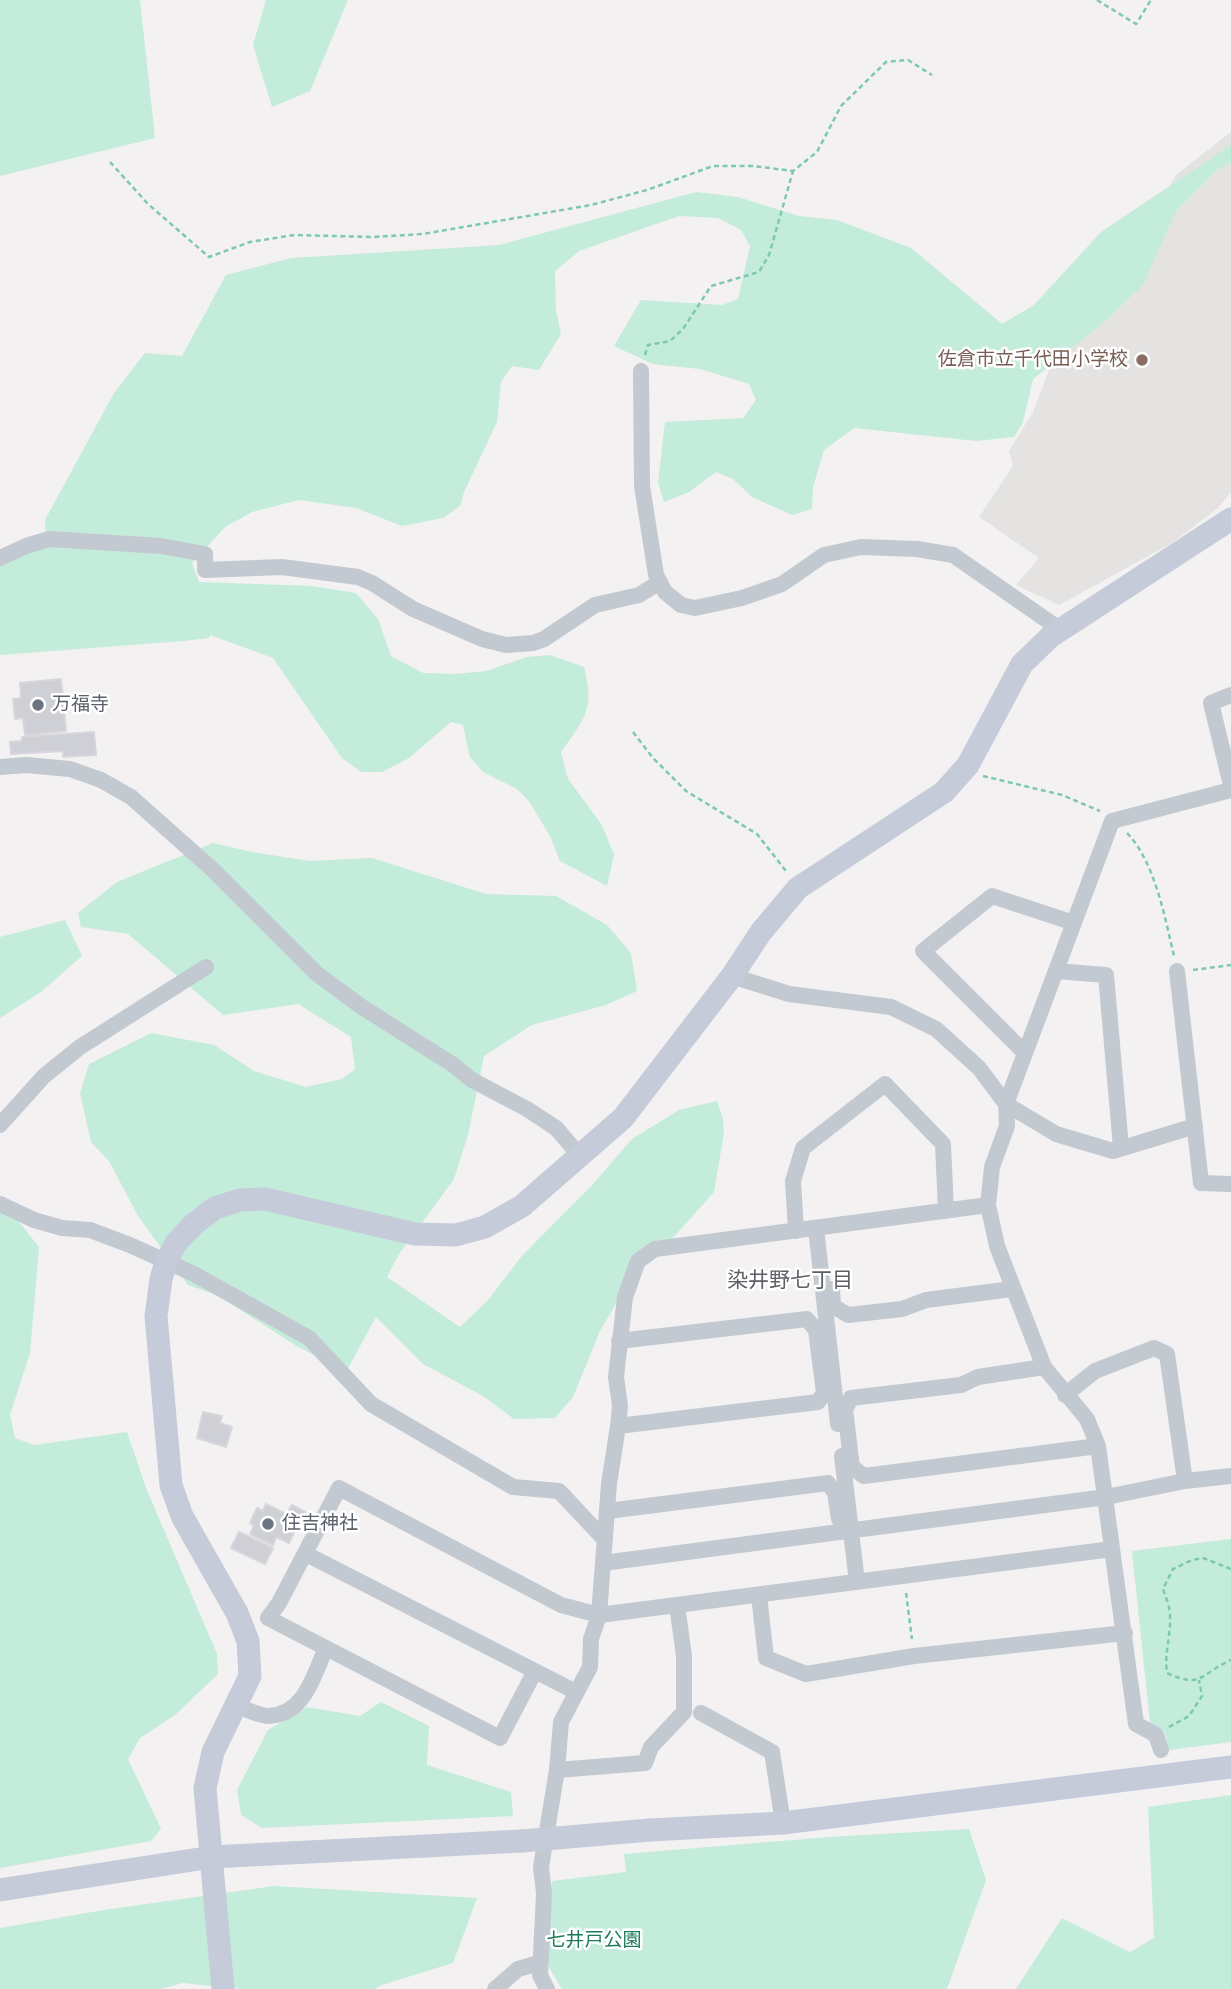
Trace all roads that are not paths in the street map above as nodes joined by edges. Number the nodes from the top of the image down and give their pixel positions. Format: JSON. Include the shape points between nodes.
{"nodes":[{"id":1,"x":640,"y":371,"type":"road end"},
{"id":2,"x":1231,"y":519,"type":"edge"},
{"id":3,"x":0,"y":558,"type":"edge"},
{"id":4,"x":660,"y":582,"type":"junction"},
{"id":5,"x":1061,"y":630,"type":"junction"},
{"id":6,"x":1231,"y":695,"type":"edge"},
{"id":7,"x":0,"y":767,"type":"edge"},
{"id":8,"x":1231,"y":788,"type":"edge"},
{"id":9,"x":1074,"y":923,"type":"junction"},
{"id":10,"x":206,"y":967,"type":"dead end"},
{"id":11,"x":1056,"y":971,"type":"junction"},
{"id":12,"x":1177,"y":971,"type":"dead end"},
{"id":13,"x":732,"y":976,"type":"junction"},
{"id":14,"x":1025,"y":1053,"type":"junction"},
{"id":15,"x":1006,"y":1104,"type":"junction"},
{"id":16,"x":0,"y":1125,"type":"edge"},
{"id":17,"x":1195,"y":1126,"type":"junction"},
{"id":18,"x":1121,"y":1149,"type":"junction"},
{"id":19,"x":580,"y":1156,"type":"junction"},
{"id":20,"x":1231,"y":1184,"type":"edge"},
{"id":21,"x":0,"y":1204,"type":"edge"},
{"id":22,"x":988,"y":1205,"type":"junction"},
{"id":23,"x":946,"y":1211,"type":"junction"},
{"id":24,"x":820,"y":1227,"type":"junction"},
{"id":25,"x":796,"y":1231,"type":"junction"},
{"id":26,"x":166,"y":1262,"type":"junction"},
{"id":27,"x":1012,"y":1289,"type":"junction"},
{"id":28,"x":619,"y":1341,"type":"junction"},
{"id":29,"x":1044,"y":1367,"type":"junction"},
{"id":30,"x":1065,"y":1395,"type":"junction"},
{"id":31,"x":618,"y":1426,"type":"junction"},
{"id":32,"x":1098,"y":1446,"type":"junction"},
{"id":33,"x":1231,"y":1476,"type":"edge"},
{"id":34,"x":1185,"y":1481,"type":"junction"},
{"id":35,"x":1106,"y":1497,"type":"junction"},
{"id":36,"x":607,"y":1511,"type":"junction"},
{"id":37,"x":845,"y":1530,"type":"junction"},
{"id":38,"x":605,"y":1540,"type":"junction"},
{"id":39,"x":1112,"y":1549,"type":"junction"},
{"id":40,"x":306,"y":1554,"type":"junction"},
{"id":41,"x":603,"y":1563,"type":"junction"},
{"id":42,"x":852,"y":1583,"type":"junction"},
{"id":43,"x":759,"y":1595,"type":"junction"},
{"id":44,"x":677,"y":1605,"type":"junction"},
{"id":45,"x":599,"y":1615,"type":"junction"},
{"id":46,"x":1125,"y":1633,"type":"junction"},
{"id":47,"x":326,"y":1648,"type":"junction"},
{"id":48,"x":535,"y":1671,"type":"junction"},
{"id":49,"x":576,"y":1692,"type":"junction"},
{"id":50,"x":237,"y":1706,"type":"junction"},
{"id":51,"x":701,"y":1713,"type":"dead end"},
{"id":52,"x":1159,"y":1743,"type":"road end"},
{"id":53,"x":1231,"y":1767,"type":"edge"},
{"id":54,"x":558,"y":1770,"type":"junction"},
{"id":55,"x":783,"y":1823,"type":"junction"},
{"id":56,"x":212,"y":1857,"type":"junction"},
{"id":57,"x":0,"y":1890,"type":"edge"},
{"id":58,"x":539,"y":1963,"type":"junction"},
{"id":59,"x":223,"y":1989,"type":"edge"},
{"id":60,"x":495,"y":1989,"type":"edge"},
{"id":61,"x":547,"y":1989,"type":"edge"}],
"edges":[{"from":1,"to":4,"type":"street","via":[[642,486]]},
{"from":2,"to":5,"type":"street"},
{"from":3,"to":4,"type":"street","via":[[49,539],[205,554],[205,570],[282,567],[338,573],[372,583],[413,609],[506,645],[544,639],[595,605],[639,595]]},
{"from":4,"to":5,"type":"street","via":[[681,605],[695,608],[782,583],[824,555],[861,547],[917,549],[953,555]]},
{"from":5,"to":13,"type":"street","via":[[1022,664],[968,765],[944,792],[799,888],[761,932]]},
{"from":6,"to":8,"type":"street","via":[[1211,703]]},
{"from":7,"to":19,"type":"street","via":[[70,769],[101,779],[131,797],[194,852],[317,974],[472,1080],[556,1128]]},
{"from":8,"to":9,"type":"street","via":[[1112,821]]},
{"from":9,"to":11,"type":"street"},
{"from":9,"to":14,"type":"street","via":[[992,896],[923,951]]},
{"from":10,"to":16,"type":"street","via":[[80,1047],[44,1076]]},
{"from":11,"to":14,"type":"street"},
{"from":11,"to":18,"type":"street","via":[[1106,975]]},
{"from":12,"to":17,"type":"street"},
{"from":13,"to":15,"type":"street","via":[[789,994],[891,1007],[936,1029],[979,1068]]},
{"from":13,"to":19,"type":"street","via":[[623,1118]]},
{"from":14,"to":15,"type":"street"},
{"from":15,"to":18,"type":"street","via":[[1056,1134],[1113,1151]]},
{"from":15,"to":22,"type":"street","via":[[1007,1126],[992,1167]]},
{"from":17,"to":18,"type":"street"},
{"from":17,"to":20,"type":"street","via":[[1201,1183]]},
{"from":19,"to":26,"type":"street","via":[[522,1206],[485,1227],[456,1235],[415,1234],[265,1199],[240,1200],[215,1208],[194,1224]]},
{"from":21,"to":26,"type":"street","via":[[34,1220],[90,1230]]},
{"from":22,"to":23,"type":"street"},
{"from":22,"to":27,"type":"street","via":[[996,1246]]},
{"from":23,"to":24,"type":"street"},
{"from":23,"to":25,"type":"street","via":[[943,1144],[885,1084],[803,1148],[793,1181]]},
{"from":24,"to":25,"type":"street"},
{"from":24,"to":27,"type":"street","via":[[833,1306],[848,1315]]},
{"from":24,"to":37,"type":"street"},
{"from":25,"to":28,"type":"street","via":[[655,1250],[638,1261],[625,1297]]},
{"from":26,"to":38,"type":"street","via":[[309,1338],[371,1404],[513,1487],[559,1491]]},
{"from":26,"to":50,"type":"street","via":[[156,1316],[171,1485],[182,1516],[248,1641],[250,1676]]},
{"from":27,"to":29,"type":"street"},
{"from":28,"to":31,"type":"street"},
{"from":28,"to":31,"type":"street","via":[[807,1320],[816,1330],[824,1392],[818,1402]]},
{"from":29,"to":30,"type":"street"},
{"from":29,"to":32,"type":"street","via":[[978,1377],[961,1385],[851,1398],[845,1410],[852,1467],[864,1476]]},
{"from":30,"to":32,"type":"street","via":[[1087,1419]]},
{"from":30,"to":34,"type":"street","via":[[1096,1371],[1154,1348],[1167,1354]]},
{"from":31,"to":36,"type":"street"},
{"from":32,"to":35,"type":"street"},
{"from":33,"to":34,"type":"street"},
{"from":34,"to":35,"type":"street"},
{"from":35,"to":37,"type":"street"},
{"from":35,"to":39,"type":"street"},
{"from":36,"to":37,"type":"street","via":[[828,1483]]},
{"from":36,"to":38,"type":"street"},
{"from":37,"to":41,"type":"street"},
{"from":37,"to":42,"type":"street"},
{"from":38,"to":41,"type":"street"},
{"from":39,"to":42,"type":"street"},
{"from":39,"to":46,"type":"street"},
{"from":40,"to":45,"type":"street","via":[[339,1488],[561,1605]]},
{"from":40,"to":47,"type":"street","via":[[268,1618]]},
{"from":40,"to":48,"type":"street"},
{"from":41,"to":45,"type":"street"},
{"from":42,"to":43,"type":"street"},
{"from":43,"to":44,"type":"street"},
{"from":43,"to":46,"type":"street","via":[[766,1658],[806,1674],[914,1656]]},
{"from":44,"to":45,"type":"street"},
{"from":44,"to":54,"type":"street","via":[[684,1656],[684,1712],[651,1747],[645,1763]]},
{"from":45,"to":49,"type":"street","via":[[591,1639],[590,1667]]},
{"from":46,"to":52,"type":"street","via":[[1136,1724]]},
{"from":47,"to":48,"type":"street","via":[[500,1738]]},
{"from":47,"to":50,"type":"street","via":[[301,1702],[287,1712],[267,1716]]},
{"from":48,"to":49,"type":"street"},
{"from":49,"to":54,"type":"street","via":[[561,1722]]},
{"from":50,"to":56,"type":"street","via":[[213,1752],[205,1788]]},
{"from":51,"to":55,"type":"street","via":[[772,1752]]},
{"from":53,"to":55,"type":"street"},
{"from":54,"to":58,"type":"street","via":[[541,1867],[544,1893]]},
{"from":55,"to":56,"type":"street","bridge":true},
{"from":56,"to":57,"type":"street"},
{"from":56,"to":59,"type":"street"},
{"from":58,"to":60,"type":"street","via":[[518,1969]]},
{"from":58,"to":61,"type":"street"}]}
